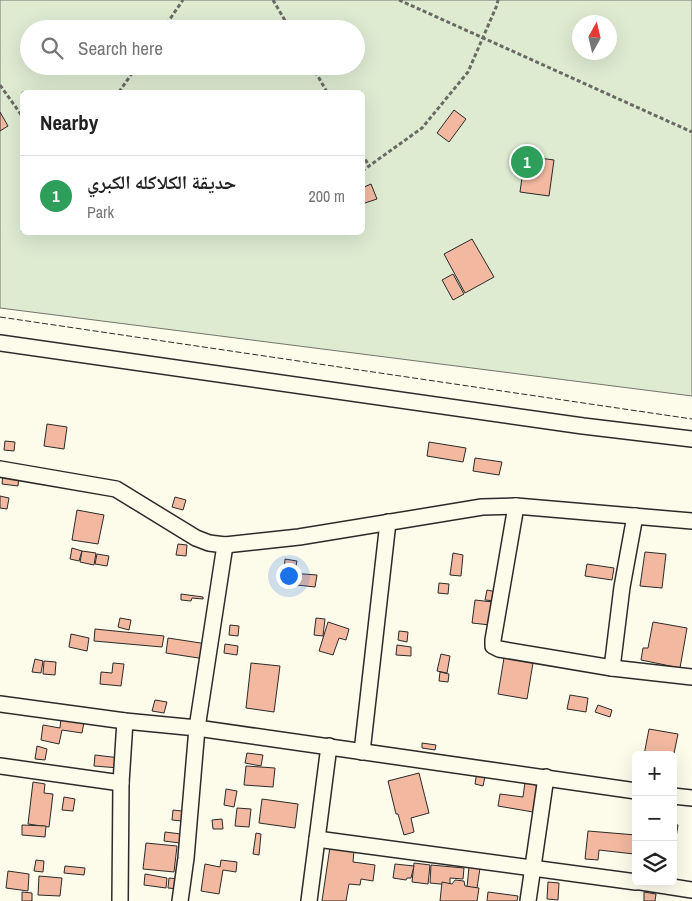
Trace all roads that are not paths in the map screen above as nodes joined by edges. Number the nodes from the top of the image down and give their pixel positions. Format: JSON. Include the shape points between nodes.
{"nodes":[{"id":1,"x":0,"y":344,"type":"edge"},
{"id":2,"x":692,"y":439,"type":"edge"},
{"id":3,"x":0,"y":469,"type":"edge"},
{"id":4,"x":516,"y":506,"type":"junction"},
{"id":5,"x":635,"y":516,"type":"junction"},
{"id":6,"x":692,"y":521,"type":"edge"},
{"id":7,"x":388,"y":522,"type":"junction"},
{"id":8,"x":224,"y":545,"type":"junction"},
{"id":9,"x":612,"y":668,"type":"junction"},
{"id":10,"x":692,"y":677,"type":"edge"},
{"id":11,"x":0,"y":704,"type":"edge"},
{"id":12,"x":125,"y":721,"type":"junction"},
{"id":13,"x":197,"y":728,"type":"junction"},
{"id":14,"x":329,"y":746,"type":"junction"},
{"id":15,"x":362,"y":752,"type":"junction"},
{"id":16,"x":0,"y":766,"type":"edge"},
{"id":17,"x":546,"y":777,"type":"junction"},
{"id":18,"x":121,"y":783,"type":"junction"},
{"id":19,"x":632,"y":790,"type":"edge"},
{"id":20,"x":677,"y":796,"type":"edge"},
{"id":21,"x":692,"y":798,"type":"edge"},
{"id":22,"x":317,"y":839,"type":"junction"},
{"id":23,"x":532,"y":868,"type":"junction"},
{"id":24,"x":632,"y":881,"type":"edge"},
{"id":25,"x":666,"y":886,"type":"edge"},
{"id":26,"x":692,"y":890,"type":"edge"},
{"id":27,"x":120,"y":901,"type":"edge"},
{"id":28,"x":180,"y":901,"type":"edge"},
{"id":29,"x":309,"y":901,"type":"edge"},
{"id":30,"x":528,"y":901,"type":"edge"}],
"edges":[{"from":1,"to":2,"type":"street"},
{"from":3,"to":8,"type":"street","via":[[116,489],[196,538]]},
{"from":4,"to":5,"type":"street"},
{"from":4,"to":7,"type":"street","via":[[482,507]]},
{"from":4,"to":9,"type":"street","via":[[493,646]]},
{"from":5,"to":6,"type":"street"},
{"from":5,"to":9,"type":"street"},
{"from":7,"to":8,"type":"street"},
{"from":7,"to":15,"type":"street"},
{"from":8,"to":13,"type":"street"},
{"from":9,"to":10,"type":"street"},
{"from":11,"to":12,"type":"street"},
{"from":12,"to":13,"type":"street"},
{"from":12,"to":18,"type":"street"},
{"from":13,"to":14,"type":"street"},
{"from":13,"to":28,"type":"street"},
{"from":14,"to":15,"type":"street"},
{"from":14,"to":22,"type":"street"},
{"from":15,"to":17,"type":"street"},
{"from":16,"to":18,"type":"street"},
{"from":17,"to":19,"type":"street"},
{"from":17,"to":23,"type":"street"},
{"from":18,"to":27,"type":"street"},
{"from":20,"to":21,"type":"street"},
{"from":22,"to":23,"type":"street"},
{"from":22,"to":29,"type":"street"},
{"from":23,"to":24,"type":"street"},
{"from":23,"to":30,"type":"street"},
{"from":25,"to":26,"type":"street"}]}
